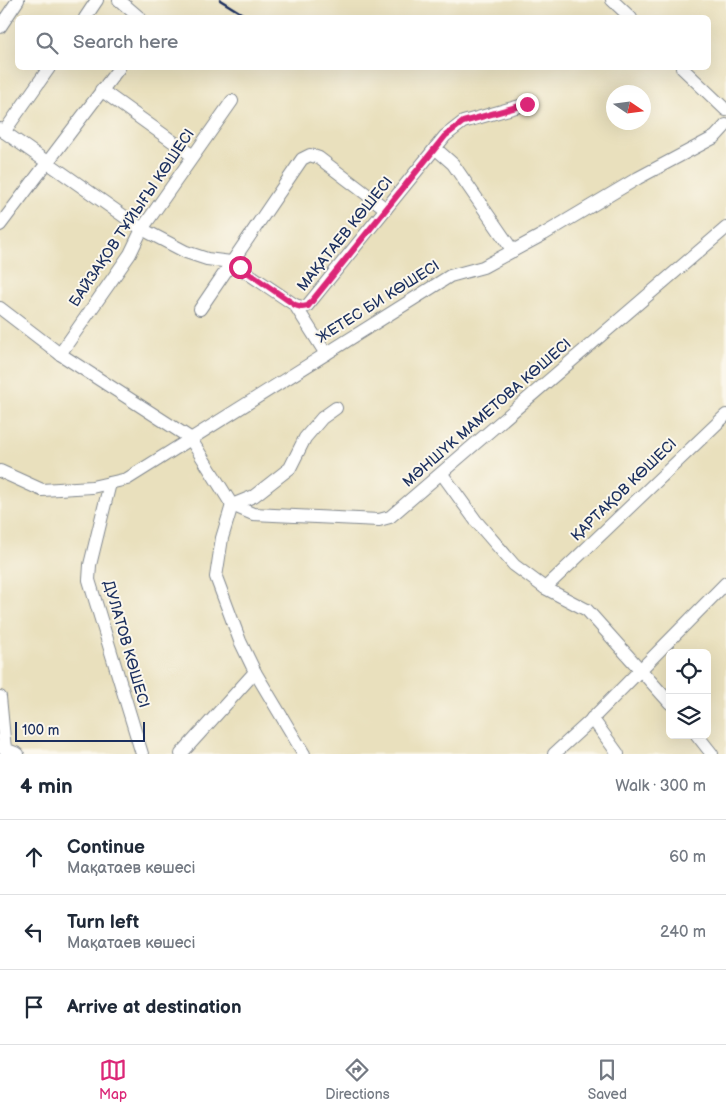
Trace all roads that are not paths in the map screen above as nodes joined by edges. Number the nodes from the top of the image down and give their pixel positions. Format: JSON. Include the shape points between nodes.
{"nodes":[{"id":1,"x":18,"y":0,"type":"edge"},
{"id":2,"x":97,"y":0,"type":"edge"},
{"id":3,"x":119,"y":0,"type":"edge"},
{"id":4,"x":612,"y":0,"type":"edge"},
{"id":5,"x":87,"y":15,"type":"edge"},
{"id":6,"x":136,"y":15,"type":"edge"},
{"id":7,"x":627,"y":15,"type":"edge"},
{"id":8,"x":0,"y":27,"type":"edge"},
{"id":9,"x":48,"y":70,"type":"edge"},
{"id":10,"x":117,"y":70,"type":"edge"},
{"id":11,"x":684,"y":70,"type":"edge"},
{"id":12,"x":101,"y":90,"type":"junction"},
{"id":13,"x":232,"y":101,"type":"dead end"},
{"id":14,"x":527,"y":104,"type":"dead end"},
{"id":15,"x":726,"y":110,"type":"edge"},
{"id":16,"x":726,"y":125,"type":"edge"},
{"id":17,"x":2,"y":131,"type":"edge"},
{"id":18,"x":435,"y":148,"type":"junction"},
{"id":19,"x":193,"y":156,"type":"junction"},
{"id":20,"x":48,"y":161,"type":"junction"},
{"id":21,"x":386,"y":209,"type":"junction"},
{"id":22,"x":0,"y":224,"type":"edge"},
{"id":23,"x":726,"y":228,"type":"edge"},
{"id":24,"x":142,"y":229,"type":"junction"},
{"id":25,"x":513,"y":251,"type":"junction"},
{"id":26,"x":231,"y":262,"type":"junction"},
{"id":27,"x":295,"y":305,"type":"junction"},
{"id":28,"x":0,"y":308,"type":"edge"},
{"id":29,"x":200,"y":309,"type":"dead end"},
{"id":30,"x":60,"y":354,"type":"junction"},
{"id":31,"x":326,"y":354,"type":"junction"},
{"id":32,"x":336,"y":408,"type":"dead end"},
{"id":33,"x":726,"y":415,"type":"edge"},
{"id":34,"x":190,"y":438,"type":"junction"},
{"id":35,"x":1,"y":473,"type":"edge"},
{"id":36,"x":442,"y":474,"type":"junction"},
{"id":37,"x":110,"y":483,"type":"junction"},
{"id":38,"x":232,"y":506,"type":"junction"},
{"id":39,"x":726,"y":583,"type":"edge"},
{"id":40,"x":545,"y":588,"type":"junction"},
{"id":41,"x":640,"y":668,"type":"junction"},
{"id":42,"x":255,"y":672,"type":"junction"},
{"id":43,"x":0,"y":697,"type":"edge"},
{"id":44,"x":666,"y":698,"type":"edge"},
{"id":45,"x":592,"y":718,"type":"junction"},
{"id":46,"x":700,"y":739,"type":"edge"},
{"id":47,"x":2,"y":748,"type":"edge"},
{"id":48,"x":18,"y":754,"type":"edge"},
{"id":49,"x":142,"y":754,"type":"edge"},
{"id":50,"x":181,"y":754,"type":"edge"},
{"id":51,"x":304,"y":754,"type":"edge"},
{"id":52,"x":554,"y":754,"type":"edge"},
{"id":53,"x":618,"y":754,"type":"edge"},
{"id":54,"x":712,"y":754,"type":"edge"}],
"edges":[{"from":1,"to":8,"type":"street"},
{"from":2,"to":5,"type":"street"},
{"from":3,"to":6,"type":"street"},
{"from":4,"to":7,"type":"street"},
{"from":9,"to":17,"type":"street"},
{"from":10,"to":12,"type":"street"},
{"from":11,"to":15,"type":"street"},
{"from":12,"to":19,"type":"street"},
{"from":12,"to":20,"type":"street"},
{"from":13,"to":19,"type":"street","name":"БАЙЗАҚОВ ТҰЙЫҒЫ КӨШЕСІ"},
{"from":14,"to":18,"type":"street","name":"МАҚАТАЕВ КӨШЕСІ","via":[[463,122]]},
{"from":16,"to":25,"type":"street","name":"ЖЕТЕС БИ КӨШЕСІ","via":[[715,137]]},
{"from":17,"to":20,"type":"street","name":"МАҚАТАЕВ КӨШЕСІ"},
{"from":18,"to":21,"type":"street","name":"МАҚАТАЕВ КӨШЕСІ"},
{"from":18,"to":25,"type":"street","via":[[453,164]]},
{"from":19,"to":24,"type":"street","name":"БАЙЗАҚОВ ТҰЙЫҒЫ КӨШЕСІ"},
{"from":20,"to":22,"type":"street"},
{"from":20,"to":24,"type":"street","name":"МАҚАТАЕВ КӨШЕСІ"},
{"from":21,"to":26,"type":"street","via":[[319,158],[310,156],[302,159]]},
{"from":21,"to":27,"type":"street","name":"МАҚАТАЕВ КӨШЕСІ","via":[[308,306]]},
{"from":23,"to":36,"type":"street","name":"МӘНШҮК МАМЕТОВА КӨШЕСІ"},
{"from":24,"to":26,"type":"street","name":"МАҚАТАЕВ КӨШЕСІ","via":[[186,252]]},
{"from":24,"to":30,"type":"street","name":"БАЙЗАҚОВ ТҰЙЫҒЫ КӨШЕСІ","via":[[130,254]]},
{"from":25,"to":31,"type":"street","name":"ЖЕТЕС БИ КӨШЕСІ","via":[[483,267],[450,276]]},
{"from":26,"to":27,"type":"street","name":"МАҚАТАЕВ КӨШЕСІ"},
{"from":26,"to":29,"type":"street"},
{"from":27,"to":31,"type":"street"},
{"from":28,"to":30,"type":"street"},
{"from":30,"to":34,"type":"street"},
{"from":31,"to":34,"type":"street","name":"ЖЕТЕС БИ КӨШЕСІ"},
{"from":32,"to":38,"type":"street","via":[[322,418],[305,438],[290,468],[254,496]]},
{"from":33,"to":40,"type":"street","name":"ҚАРТАҚОВ КӨШЕСІ"},
{"from":34,"to":37,"type":"street","name":"ЖЕТЕС БИ КӨШЕСІ","via":[[127,479]]},
{"from":34,"to":38,"type":"street"},
{"from":35,"to":37,"type":"street","name":"ЖЕТЕС БИ КӨШЕСІ","via":[[42,490]]},
{"from":36,"to":38,"type":"street","name":"МӘНШҮК МАМЕТОВА КӨШЕСІ","via":[[390,517],[379,520],[253,514]]},
{"from":36,"to":40,"type":"street","via":[[514,565]]},
{"from":37,"to":49,"type":"street","name":"ДУЛАТОВ КӨШЕСІ","via":[[89,580]]},
{"from":38,"to":42,"type":"street","via":[[222,538],[216,577]]},
{"from":39,"to":41,"type":"street"},
{"from":40,"to":41,"type":"street","via":[[586,610]]},
{"from":41,"to":44,"type":"street"},
{"from":41,"to":45,"type":"street"},
{"from":42,"to":50,"type":"street"},
{"from":42,"to":51,"type":"street"},
{"from":43,"to":47,"type":"street"},
{"from":45,"to":52,"type":"street"},
{"from":45,"to":53,"type":"street"},
{"from":46,"to":54,"type":"street"},
{"from":47,"to":48,"type":"street"}]}
